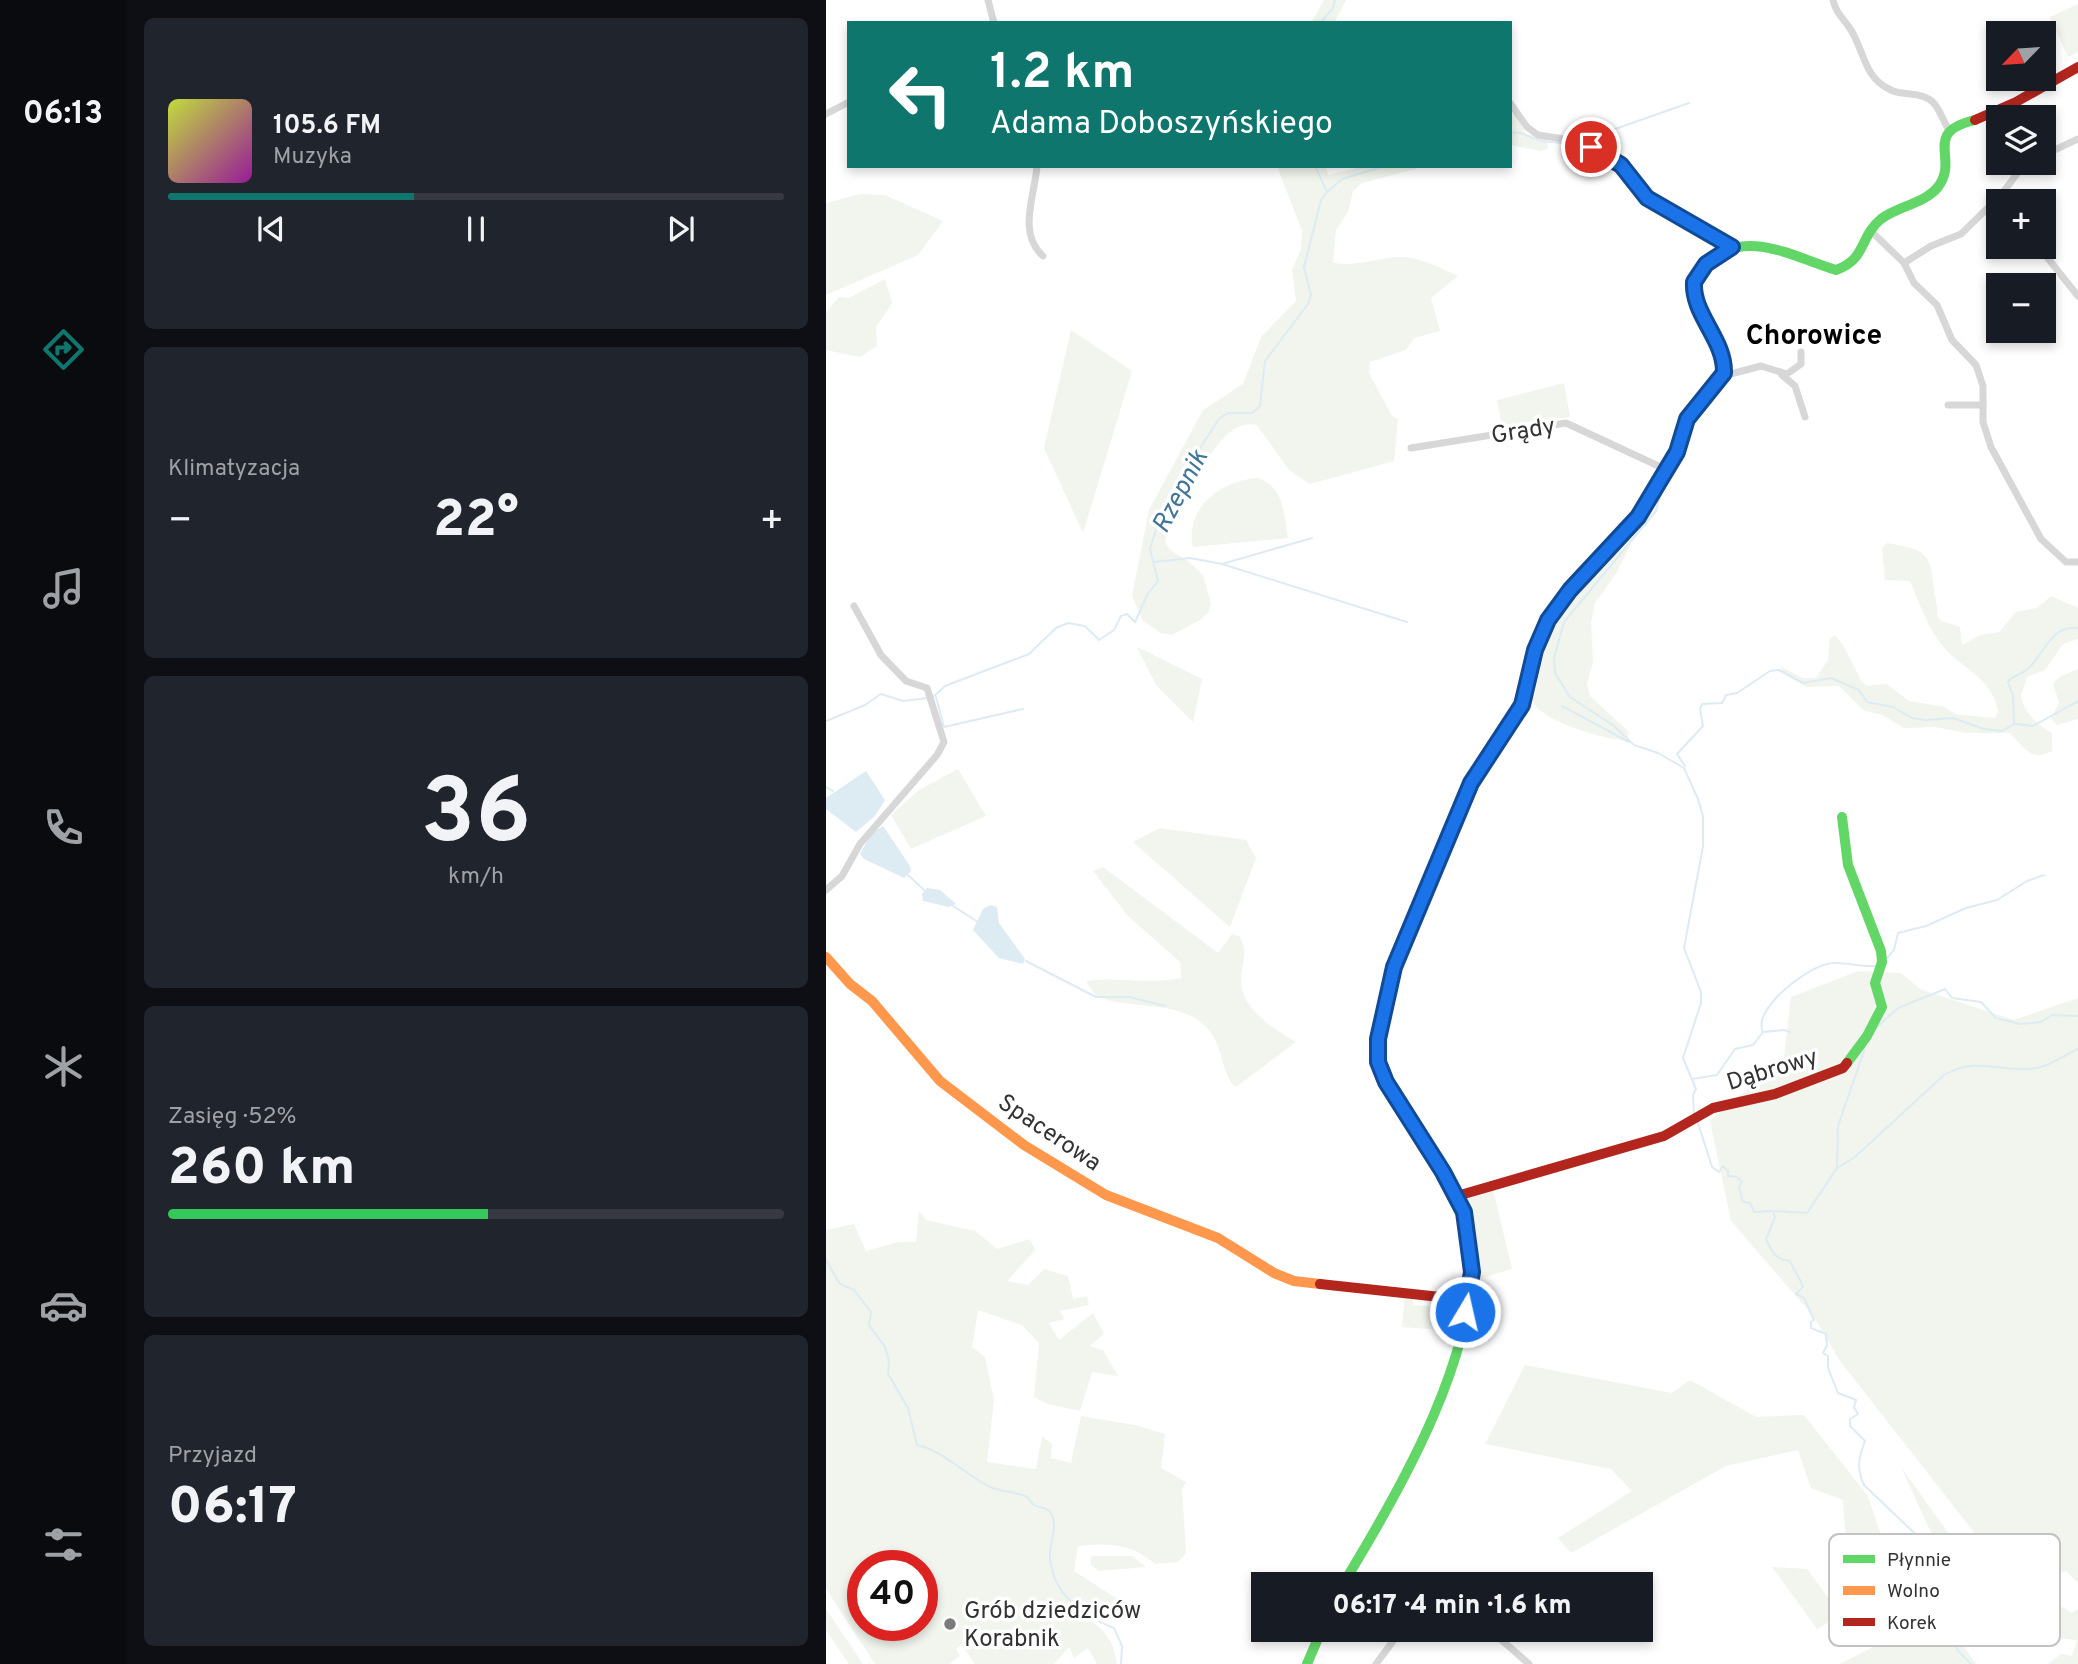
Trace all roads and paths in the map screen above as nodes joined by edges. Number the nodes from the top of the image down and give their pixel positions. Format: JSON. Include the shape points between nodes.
{"nodes":[{"id":1,"x":988,"y":0,"type":"edge"},
{"id":2,"x":1833,"y":0,"type":"edge"},
{"id":3,"x":993,"y":21,"type":"edge"},
{"id":4,"x":2078,"y":67,"type":"edge"},
{"id":5,"x":847,"y":103,"type":"edge"},
{"id":6,"x":1512,"y":106,"type":"edge"},
{"id":7,"x":826,"y":114,"type":"edge"},
{"id":8,"x":1948,"y":131,"type":"junction"},
{"id":9,"x":2078,"y":139,"type":"edge"},
{"id":10,"x":2056,"y":149,"type":"edge"},
{"id":11,"x":1037,"y":168,"type":"edge"},
{"id":12,"x":1986,"y":213,"type":"edge"},
{"id":13,"x":1871,"y":231,"type":"junction"},
{"id":14,"x":1732,"y":247,"type":"junction"},
{"id":15,"x":1043,"y":256,"type":"dead end"},
{"id":16,"x":2049,"y":259,"type":"edge"},
{"id":17,"x":1904,"y":263,"type":"junction"},
{"id":18,"x":2078,"y":296,"type":"edge"},
{"id":19,"x":1801,"y":352,"type":"dead end"},
{"id":20,"x":1781,"y":375,"type":"junction"},
{"id":21,"x":1723,"y":377,"type":"junction"},
{"id":22,"x":1948,"y":405,"type":"dead end"},
{"id":23,"x":1983,"y":405,"type":"junction"},
{"id":24,"x":1805,"y":417,"type":"dead end"},
{"id":25,"x":1411,"y":447,"type":"dead end"},
{"id":26,"x":1667,"y":470,"type":"junction"},
{"id":27,"x":2078,"y":562,"type":"edge"},
{"id":28,"x":854,"y":606,"type":"dead end"},
{"id":29,"x":1842,"y":817,"type":"dead end"},
{"id":30,"x":826,"y":890,"type":"edge"},
{"id":31,"x":826,"y":957,"type":"edge"},
{"id":32,"x":1457,"y":1196,"type":"junction"},
{"id":33,"x":1468,"y":1298,"type":"junction"},
{"id":34,"x":1350,"y":1572,"type":"edge"},
{"id":35,"x":1316,"y":1642,"type":"edge"},
{"id":36,"x":1392,"y":1642,"type":"edge"},
{"id":37,"x":1504,"y":1642,"type":"edge"},
{"id":38,"x":1307,"y":1664,"type":"edge"},
{"id":39,"x":1376,"y":1664,"type":"edge"},
{"id":40,"x":1529,"y":1664,"type":"edge"}],
"edges":[{"from":1,"to":3,"type":"street"},
{"from":2,"to":8,"type":"street","via":[[1869,72],[1897,92],[1932,99]]},
{"from":4,"to":8,"type":"street"},
{"from":5,"to":7,"type":"street"},
{"from":6,"to":14,"type":"street","via":[[1538,135],[1570,140],[1608,155],[1647,198]]},
{"from":8,"to":13,"type":"street","via":[[1945,171],[1938,187],[1885,217]]},
{"from":9,"to":10,"type":"street"},
{"from":11,"to":15,"type":"street","via":[[1028,227]]},
{"from":12,"to":17,"type":"street","via":[[1961,234]]},
{"from":13,"to":14,"type":"street","via":[[1857,260],[1836,270],[1765,244]]},
{"from":13,"to":17,"type":"street"},
{"from":14,"to":21,"type":"street","via":[[1706,264],[1694,282],[1696,301],[1723,356]]},
{"from":16,"to":18,"type":"street"},
{"from":17,"to":23,"type":"street","via":[[1914,283],[1937,305],[1952,340],[1976,365]]},
{"from":19,"to":20,"type":"street","via":[[1799,367]]},
{"from":20,"to":21,"type":"street","via":[[1761,366]]},
{"from":20,"to":24,"type":"street","via":[[1795,386]]},
{"from":21,"to":26,"type":"street","via":[[1687,419]]},
{"from":22,"to":23,"type":"street"},
{"from":23,"to":27,"type":"street","via":[[1990,447],[2041,539],[2056,556]]},
{"from":25,"to":26,"type":"street","name":"Grądy","via":[[1566,423]]},
{"from":26,"to":32,"type":"street","via":[[1627,532],[1578,581],[1548,620],[1535,650],[1522,705],[1471,783],[1394,967],[1378,1039],[1378,1062]]},
{"from":28,"to":30,"type":"street","via":[[881,654],[906,681],[927,688],[944,742],[860,844],[842,876]]},
{"from":29,"to":32,"type":"street","name":"Dąbrowy","via":[[1848,865],[1882,962],[1875,983],[1882,1007],[1843,1068],[1775,1094],[1727,1104],[1664,1136]]},
{"from":31,"to":33,"type":"street","name":"Spacerowa","via":[[872,1001],[940,1081],[1024,1145],[1106,1195],[1219,1238],[1273,1273],[1294,1281]]},
{"from":32,"to":33,"type":"street","via":[[1470,1251]]},
{"from":33,"to":34,"type":"street","via":[[1448,1373],[1413,1455]]},
{"from":35,"to":38,"type":"street"},
{"from":36,"to":39,"type":"street"},
{"from":37,"to":40,"type":"street"}]}
